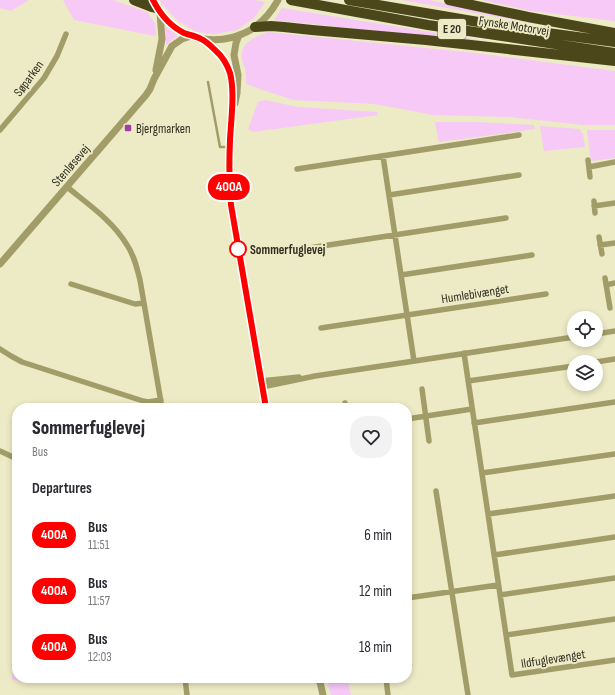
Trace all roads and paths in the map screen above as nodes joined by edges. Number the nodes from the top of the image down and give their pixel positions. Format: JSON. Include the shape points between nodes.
{"nodes":[{"id":1,"x":134,"y":0,"type":"edge"},
{"id":2,"x":278,"y":0,"type":"edge"},
{"id":3,"x":291,"y":0,"type":"edge"},
{"id":4,"x":349,"y":0,"type":"edge"},
{"id":5,"x":449,"y":0,"type":"edge"},
{"id":6,"x":157,"y":7,"type":"edge"},
{"id":7,"x":255,"y":27,"type":"junction"},
{"id":8,"x":615,"y":33,"type":"edge"},
{"id":9,"x":66,"y":34,"type":"dead end"},
{"id":10,"x":191,"y":36,"type":"junction"},
{"id":11,"x":239,"y":36,"type":"junction"},
{"id":12,"x":202,"y":39,"type":"junction"},
{"id":13,"x":615,"y":42,"type":"edge"},
{"id":14,"x":615,"y":53,"type":"edge"},
{"id":15,"x":615,"y":61,"type":"edge"},
{"id":16,"x":154,"y":79,"type":"junction"},
{"id":17,"x":208,"y":82,"type":"dead end"},
{"id":18,"x":231,"y":120,"type":"junction"},
{"id":19,"x":0,"y":130,"type":"edge"},
{"id":20,"x":519,"y":135,"type":"dead end"},
{"id":21,"x":229,"y":147,"type":"junction"},
{"id":22,"x":383,"y":156,"type":"junction"},
{"id":23,"x":588,"y":160,"type":"dead end"},
{"id":24,"x":615,"y":162,"type":"edge"},
{"id":25,"x":588,"y":166,"type":"junction"},
{"id":26,"x":297,"y":169,"type":"dead end"},
{"id":27,"x":519,"y":175,"type":"dead end"},
{"id":28,"x":590,"y":177,"type":"dead end"},
{"id":29,"x":67,"y":187,"type":"junction"},
{"id":30,"x":389,"y":195,"type":"junction"},
{"id":31,"x":615,"y":203,"type":"edge"},
{"id":32,"x":596,"y":213,"type":"dead end"},
{"id":33,"x":506,"y":218,"type":"dead end"},
{"id":34,"x":395,"y":235,"type":"junction"},
{"id":35,"x":599,"y":237,"type":"dead end"},
{"id":36,"x":615,"y":243,"type":"edge"},
{"id":37,"x":600,"y":245,"type":"junction"},
{"id":38,"x":309,"y":248,"type":"dead end"},
{"id":39,"x":602,"y":254,"type":"dead end"},
{"id":40,"x":532,"y":255,"type":"dead end"},
{"id":41,"x":0,"y":264,"type":"edge"},
{"id":42,"x":401,"y":276,"type":"junction"},
{"id":43,"x":605,"y":278,"type":"dead end"},
{"id":44,"x":615,"y":283,"type":"edge"},
{"id":45,"x":71,"y":284,"type":"dead end"},
{"id":46,"x":606,"y":285,"type":"junction"},
{"id":47,"x":546,"y":294,"type":"dead end"},
{"id":48,"x":144,"y":303,"type":"junction"},
{"id":49,"x":610,"y":308,"type":"dead end"},
{"id":50,"x":407,"y":315,"type":"junction"},
{"id":51,"x":321,"y":328,"type":"dead end"},
{"id":52,"x":615,"y":331,"type":"edge"},
{"id":53,"x":603,"y":333,"type":"edge"},
{"id":54,"x":567,"y":338,"type":"edge"},
{"id":55,"x":0,"y":349,"type":"edge"},
{"id":56,"x":464,"y":353,"type":"junction"},
{"id":57,"x":615,"y":359,"type":"edge"},
{"id":58,"x":414,"y":361,"type":"junction"},
{"id":59,"x":603,"y":361,"type":"edge"},
{"id":60,"x":567,"y":367,"type":"edge"},
{"id":61,"x":468,"y":381,"type":"junction"},
{"id":62,"x":262,"y":384,"type":"junction"},
{"id":63,"x":422,"y":388,"type":"dead end"},
{"id":64,"x":160,"y":400,"type":"junction"},
{"id":65,"x":615,"y":402,"type":"edge"},
{"id":66,"x":161,"y":403,"type":"edge"},
{"id":67,"x":265,"y":403,"type":"edge"},
{"id":68,"x":472,"y":409,"type":"junction"},
{"id":69,"x":426,"y":416,"type":"junction"},
{"id":70,"x":412,"y":418,"type":"edge"},
{"id":71,"x":474,"y":423,"type":"junction"},
{"id":72,"x":430,"y":441,"type":"dead end"},
{"id":73,"x":0,"y":451,"type":"edge"},
{"id":74,"x":615,"y":454,"type":"edge"},
{"id":75,"x":12,"y":457,"type":"edge"},
{"id":76,"x":482,"y":473,"type":"junction"},
{"id":77,"x":436,"y":491,"type":"dead end"},
{"id":78,"x":615,"y":496,"type":"edge"},
{"id":79,"x":488,"y":514,"type":"junction"},
{"id":80,"x":615,"y":537,"type":"edge"},
{"id":81,"x":494,"y":555,"type":"junction"},
{"id":82,"x":615,"y":578,"type":"edge"},
{"id":83,"x":498,"y":585,"type":"junction"},
{"id":84,"x":452,"y":592,"type":"junction"},
{"id":85,"x":500,"y":595,"type":"junction"},
{"id":86,"x":412,"y":597,"type":"edge"},
{"id":87,"x":615,"y":619,"type":"edge"},
{"id":88,"x":506,"y":635,"type":"junction"},
{"id":89,"x":615,"y":660,"type":"edge"},
{"id":90,"x":186,"y":683,"type":"edge"},
{"id":91,"x":320,"y":683,"type":"edge"},
{"id":92,"x":387,"y":683,"type":"edge"},
{"id":93,"x":187,"y":695,"type":"edge"},
{"id":94,"x":323,"y":695,"type":"edge"},
{"id":95,"x":388,"y":695,"type":"edge"},
{"id":96,"x":468,"y":695,"type":"edge"}],
"edges":[{"from":1,"to":6,"type":"highway"},
{"from":2,"to":7,"type":"street","via":[[266,18]]},
{"from":3,"to":14,"type":"highway","name":"Fynske Motorvej","number":"E 20","via":[[428,25]]},
{"from":4,"to":13,"type":"highway","name":"Fynske Motorvej","number":"E 20","via":[[525,30]]},
{"from":5,"to":8,"type":"highway","number":"E 20"},
{"from":6,"to":10,"type":"street","via":[[174,27]]},
{"from":6,"to":16,"type":"street","name":"Stenløsevej","via":[[162,39]]},
{"from":7,"to":11,"type":"street"},
{"from":7,"to":15,"type":"highway","via":[[271,26],[426,40]]},
{"from":9,"to":19,"type":"street","name":"Søparken","via":[[44,78]]},
{"from":10,"to":12,"type":"street"},
{"from":10,"to":16,"type":"street","name":"Stenløsevej","via":[[172,46]]},
{"from":11,"to":12,"type":"street","via":[[221,40]]},
{"from":11,"to":18,"type":"street","via":[[234,55],[238,84]]},
{"from":12,"to":18,"type":"street","via":[[221,55],[230,73]]},
{"from":16,"to":29,"type":"street","name":"Stenløsevej","via":[[146,95]]},
{"from":17,"to":21,"type":"lane","via":[[220,147]]},
{"from":18,"to":21,"type":"street"},
{"from":20,"to":22,"type":"street"},
{"from":21,"to":62,"type":"street","via":[[231,205]]},
{"from":22,"to":26,"type":"street"},
{"from":22,"to":30,"type":"street"},
{"from":23,"to":25,"type":"street"},
{"from":24,"to":25,"type":"street"},
{"from":25,"to":28,"type":"street"},
{"from":27,"to":30,"type":"street"},
{"from":29,"to":41,"type":"street","name":"Stenløsevej"},
{"from":29,"to":48,"type":"street","via":[[105,218],[127,244],[135,260]]},
{"from":30,"to":34,"type":"street"},
{"from":31,"to":32,"type":"street","via":[[594,203]]},
{"from":33,"to":34,"type":"street"},
{"from":34,"to":38,"type":"street"},
{"from":34,"to":42,"type":"street"},
{"from":35,"to":37,"type":"street"},
{"from":36,"to":37,"type":"street"},
{"from":37,"to":39,"type":"street"},
{"from":40,"to":42,"type":"street"},
{"from":42,"to":50,"type":"street"},
{"from":43,"to":46,"type":"street"},
{"from":44,"to":46,"type":"street"},
{"from":45,"to":48,"type":"street","via":[[135,304]]},
{"from":46,"to":49,"type":"street"},
{"from":47,"to":50,"type":"street","name":"Humlebivænget"},
{"from":48,"to":64,"type":"street"},
{"from":50,"to":51,"type":"street","name":"Humlebivænget"},
{"from":50,"to":58,"type":"street"},
{"from":52,"to":53,"type":"street"},
{"from":54,"to":56,"type":"street"},
{"from":55,"to":64,"type":"street","via":[[22,362],[148,402]]},
{"from":56,"to":58,"type":"street"},
{"from":56,"to":61,"type":"street","name":"Ildfuglevænget"},
{"from":57,"to":59,"type":"street"},
{"from":58,"to":62,"type":"street","via":[[286,378]]},
{"from":60,"to":61,"type":"street"},
{"from":61,"to":68,"type":"street","name":"Ildfuglevænget"},
{"from":62,"to":67,"type":"street"},
{"from":63,"to":69,"type":"street"},
{"from":64,"to":66,"type":"street"},
{"from":65,"to":71,"type":"street"},
{"from":68,"to":69,"type":"street"},
{"from":68,"to":71,"type":"street","name":"Ildfuglevænget"},
{"from":69,"to":70,"type":"street"},
{"from":69,"to":72,"type":"street"},
{"from":71,"to":76,"type":"street","name":"Ildfuglevænget"},
{"from":73,"to":75,"type":"street"},
{"from":74,"to":76,"type":"street"},
{"from":76,"to":79,"type":"street","name":"Ildfuglevænget"},
{"from":77,"to":84,"type":"street"},
{"from":78,"to":79,"type":"street"},
{"from":79,"to":81,"type":"street","name":"Ildfuglevænget"},
{"from":80,"to":81,"type":"street"},
{"from":81,"to":83,"type":"street","name":"Ildfuglevænget"},
{"from":82,"to":85,"type":"street"},
{"from":83,"to":84,"type":"street"},
{"from":83,"to":85,"type":"street","name":"Ildfuglevænget"},
{"from":84,"to":86,"type":"street"},
{"from":84,"to":96,"type":"street"},
{"from":85,"to":88,"type":"street","name":"Ildfuglevænget"},
{"from":87,"to":88,"type":"street"},
{"from":88,"to":89,"type":"street","name":"Ildfuglevænget","via":[[512,675]]},
{"from":90,"to":93,"type":"street"},
{"from":91,"to":94,"type":"street"},
{"from":92,"to":95,"type":"street"}]}
